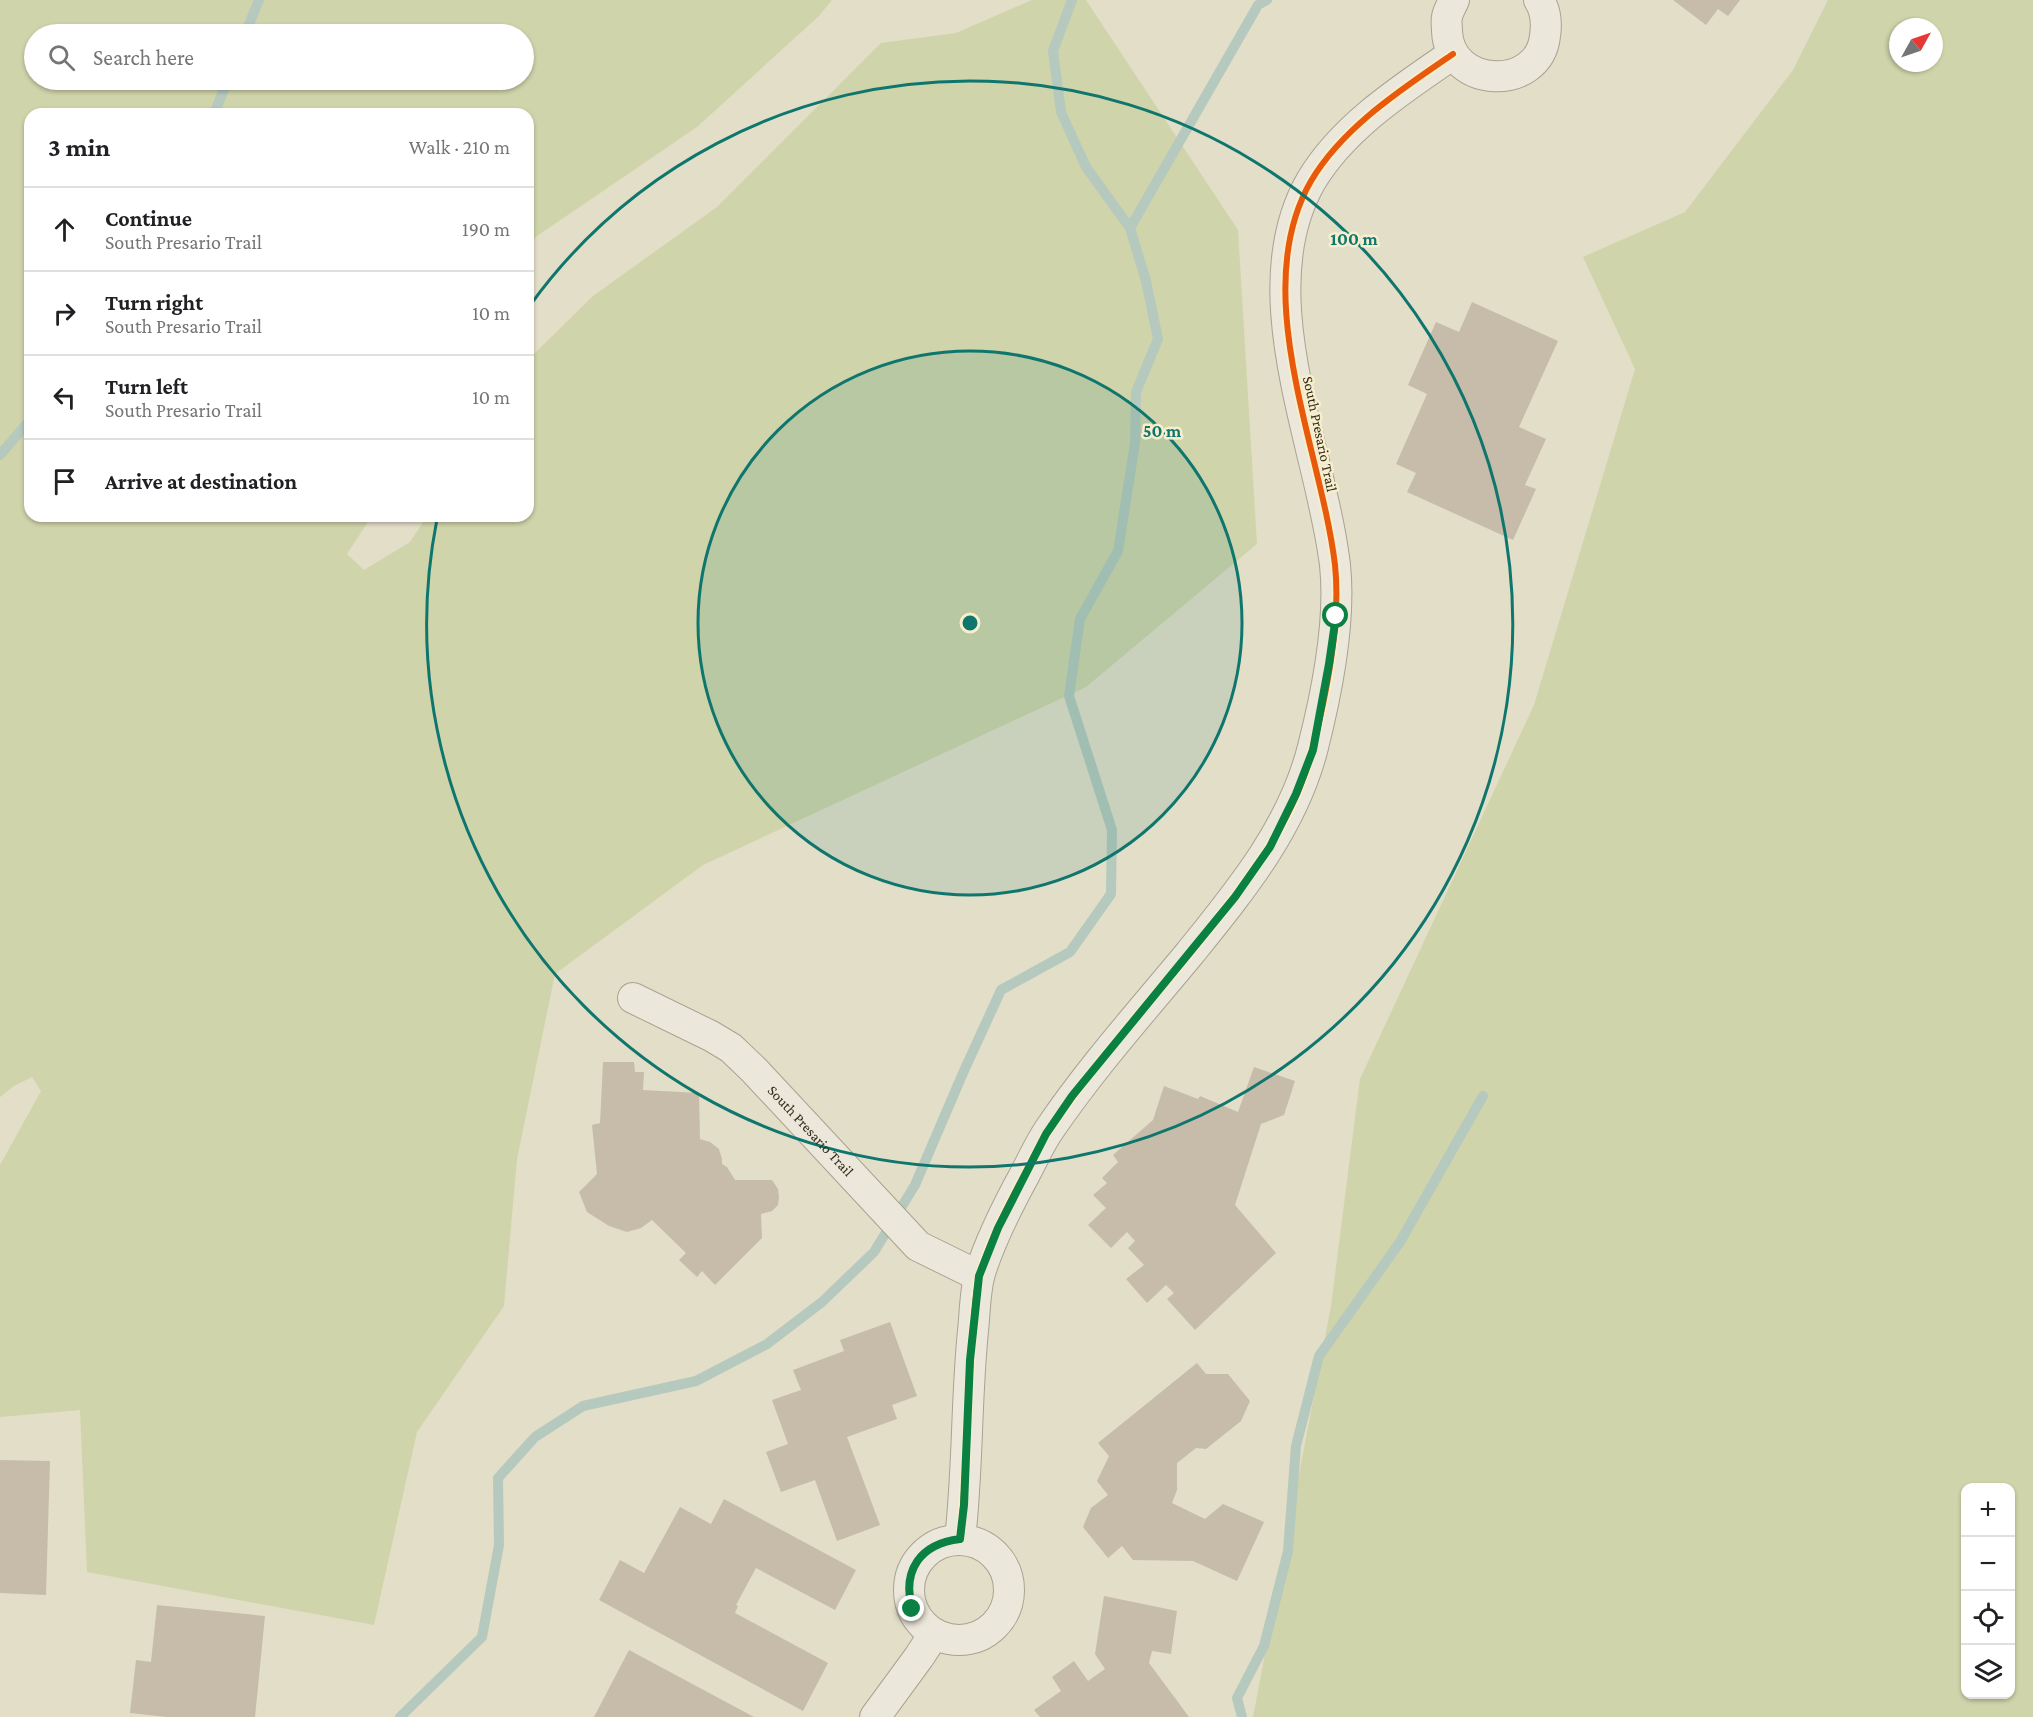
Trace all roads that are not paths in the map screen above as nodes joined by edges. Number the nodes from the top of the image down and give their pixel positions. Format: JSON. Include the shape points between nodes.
{"nodes":[{"id":1,"x":1454,"y":0,"type":"edge"},
{"id":2,"x":1539,"y":0,"type":"edge"},
{"id":3,"x":1453,"y":54,"type":"junction"},
{"id":4,"x":633,"y":998,"type":"dead end"},
{"id":5,"x":979,"y":1276,"type":"junction"},
{"id":6,"x":960,"y":1539,"type":"junction"},
{"id":7,"x":934,"y":1634,"type":"junction"},
{"id":8,"x":874,"y":1717,"type":"edge"}],
"edges":[{"from":1,"to":3,"type":"street","via":[[1447,17],[1447,39]]},
{"from":2,"to":3,"type":"street","via":[[1547,22],[1545,43],[1533,62],[1517,73],[1500,78],[1482,75]]},
{"from":3,"to":5,"type":"street","name":"South Presario Trail","via":[[1378,109],[1339,144],[1311,181],[1295,219],[1287,256],[1287,333],[1335,566],[1336,616],[1313,750],[1296,794],[1270,847],[1235,897],[1072,1096],[1046,1134],[998,1228]]},
{"from":4,"to":5,"type":"street","name":"South Presario Trail","via":[[731,1048],[918,1246]]},
{"from":5,"to":6,"type":"street","name":"South Presario Trail"},
{"from":6,"to":7,"type":"street","via":[[944,1541],[929,1549],[910,1576],[908,1593],[912,1609]]},
{"from":6,"to":7,"type":"street","via":[[982,1544],[999,1559],[1010,1587],[1008,1603],[1002,1617],[979,1637],[964,1641]]},
{"from":7,"to":8,"type":"street"}]}
